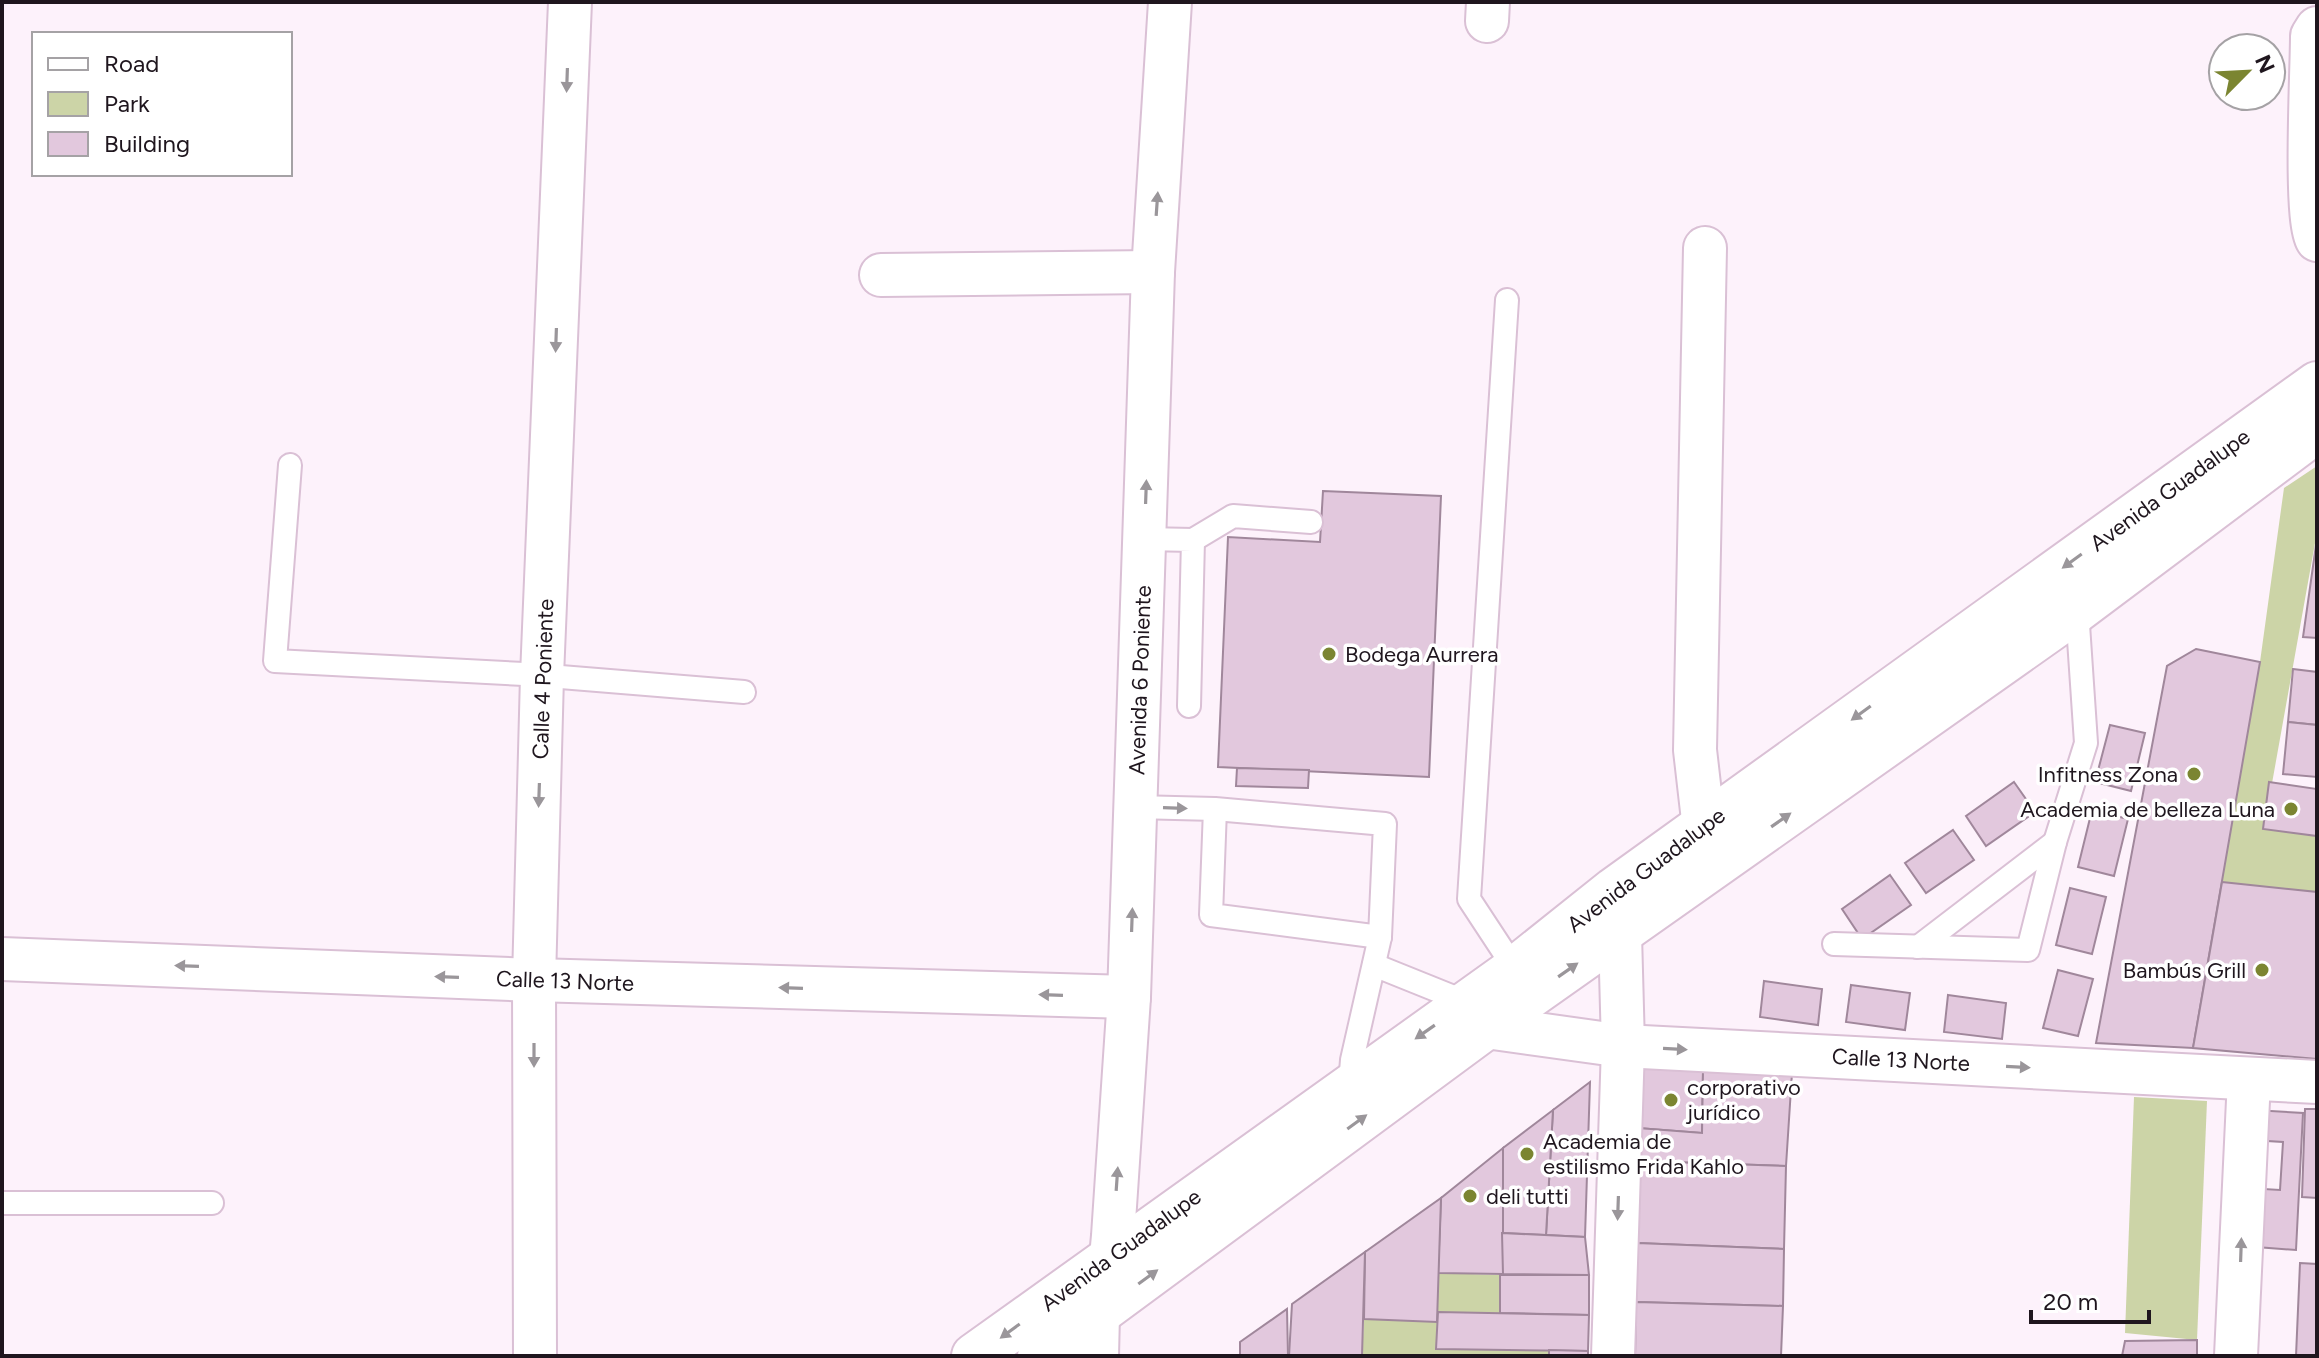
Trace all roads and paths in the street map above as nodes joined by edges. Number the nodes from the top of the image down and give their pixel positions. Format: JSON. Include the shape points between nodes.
{"nodes":[{"id":1,"x":570,"y":2,"type":"edge"},
{"id":2,"x":1170,"y":2,"type":"edge"},
{"id":3,"x":2317,"y":28,"type":"edge"},
{"id":4,"x":2317,"y":240,"type":"edge"},
{"id":5,"x":1705,"y":248,"type":"dead end"},
{"id":6,"x":1153,"y":272,"type":"junction"},
{"id":7,"x":881,"y":275,"type":"dead end"},
{"id":8,"x":1507,"y":300,"type":"dead end"},
{"id":9,"x":2317,"y":384,"type":"edge"},
{"id":10,"x":2317,"y":430,"type":"edge"},
{"id":11,"x":290,"y":465,"type":"dead end"},
{"id":12,"x":1311,"y":522,"type":"dead end"},
{"id":13,"x":1144,"y":539,"type":"junction"},
{"id":14,"x":1193,"y":540,"type":"junction"},
{"id":15,"x":2077,"y":610,"type":"junction"},
{"id":16,"x":542,"y":676,"type":"junction"},
{"id":17,"x":744,"y":692,"type":"dead end"},
{"id":18,"x":1189,"y":706,"type":"dead end"},
{"id":19,"x":1135,"y":807,"type":"junction"},
{"id":20,"x":1215,"y":809,"type":"junction"},
{"id":21,"x":1707,"y":824,"type":"junction"},
{"id":22,"x":2055,"y":842,"type":"junction"},
{"id":23,"x":1620,"y":934,"type":"junction"},
{"id":24,"x":1380,"y":937,"type":"junction"},
{"id":25,"x":1834,"y":944,"type":"dead end"},
{"id":26,"x":1918,"y":947,"type":"junction"},
{"id":27,"x":2,"y":959,"type":"edge"},
{"id":28,"x":1374,"y":965,"type":"junction"},
{"id":29,"x":1515,"y":969,"type":"junction"},
{"id":30,"x":534,"y":980,"type":"junction"},
{"id":31,"x":1129,"y":997,"type":"junction"},
{"id":32,"x":1476,"y":1015,"type":"junction"},
{"id":33,"x":1623,"y":1046,"type":"junction"},
{"id":34,"x":2249,"y":1079,"type":"junction"},
{"id":35,"x":2317,"y":1082,"type":"edge"},
{"id":36,"x":1350,"y":1085,"type":"junction"},
{"id":37,"x":2,"y":1203,"type":"edge"},
{"id":38,"x":212,"y":1203,"type":"dead end"},
{"id":39,"x":1111,"y":1257,"type":"junction"},
{"id":40,"x":1097,"y":1335,"type":"edge"},
{"id":41,"x":535,"y":1356,"type":"edge"},
{"id":42,"x":974,"y":1356,"type":"edge"},
{"id":43,"x":1040,"y":1356,"type":"edge"},
{"id":44,"x":1613,"y":1356,"type":"edge"},
{"id":45,"x":2236,"y":1356,"type":"edge"}],
"edges":[{"from":1,"to":16,"type":"street","name":"Calle 4 Poniente","one_way":true},
{"from":6,"to":2,"type":"street","name":"Avenida 6 Poniente","one_way":true},
{"from":3,"to":4,"type":"street","via":[[2312,36],[2310,207]]},
{"from":5,"to":21,"type":"street","via":[[1695,750]]},
{"from":6,"to":7,"type":"street"},
{"from":13,"to":6,"type":"street","name":"Avenida 6 Poniente","one_way":true},
{"from":8,"to":29,"type":"lane","via":[[1469,899]]},
{"from":9,"to":21,"type":"street","name":"Avenida Guadalupe","one_way":true},
{"from":10,"to":15,"type":"street","name":"Avenida Guadalupe"},
{"from":11,"to":16,"type":"lane","via":[[275,661]]},
{"from":12,"to":14,"type":"lane","via":[[1233,516]]},
{"from":13,"to":14,"type":"lane"},
{"from":13,"to":19,"type":"street","name":"Avenida 6 Poniente"},
{"from":14,"to":18,"type":"lane"},
{"from":15,"to":22,"type":"lane","via":[[2086,743]]},
{"from":23,"to":15,"type":"street","name":"Avenida Guadalupe","one_way":true},
{"from":16,"to":17,"type":"lane"},
{"from":16,"to":30,"type":"street","name":"Calle 4 Poniente","one_way":true},
{"from":19,"to":20,"type":"lane","one_way":true},
{"from":31,"to":19,"type":"street","name":"Avenida 6 Poniente","one_way":true},
{"from":20,"to":24,"type":"lane","via":[[1211,915]]},
{"from":20,"to":24,"type":"lane","via":[[1385,824]]},
{"from":21,"to":29,"type":"street","name":"Avenida Guadalupe"},
{"from":22,"to":26,"type":"lane"},
{"from":22,"to":26,"type":"lane","via":[[2028,950]]},
{"from":32,"to":23,"type":"street","name":"Avenida Guadalupe","one_way":true},
{"from":23,"to":33,"type":"street"},
{"from":24,"to":28,"type":"lane"},
{"from":25,"to":26,"type":"lane"},
{"from":30,"to":27,"type":"street","name":"Calle 13 Norte","one_way":true},
{"from":28,"to":32,"type":"lane"},
{"from":28,"to":36,"type":"lane"},
{"from":29,"to":32,"type":"street","name":"Avenida Guadalupe"},
{"from":31,"to":30,"type":"street","name":"Calle 13 Norte","one_way":true},
{"from":30,"to":41,"type":"street","name":"Calle 4 Poniente","one_way":true},
{"from":39,"to":31,"type":"street","name":"Avenida 6 Poniente","one_way":true},
{"from":32,"to":33,"type":"street","name":"Calle 13 Norte"},
{"from":32,"to":36,"type":"street","name":"Avenida Guadalupe","one_way":true},
{"from":40,"to":32,"type":"street","name":"Avenida Guadalupe","one_way":true},
{"from":33,"to":34,"type":"street","name":"Calle 13 Norte","one_way":true},
{"from":33,"to":44,"type":"street","one_way":true},
{"from":34,"to":35,"type":"street","name":"Calle 13 Norte"},
{"from":45,"to":34,"type":"street","one_way":true},
{"from":36,"to":39,"type":"street","name":"Avenida Guadalupe"},
{"from":37,"to":38,"type":"lane"},
{"from":39,"to":40,"type":"street","name":"Avenida 6 Poniente"},
{"from":39,"to":42,"type":"street","name":"Avenida Guadalupe","one_way":true},
{"from":40,"to":43,"type":"street","name":"Avenida Guadalupe"}]}
